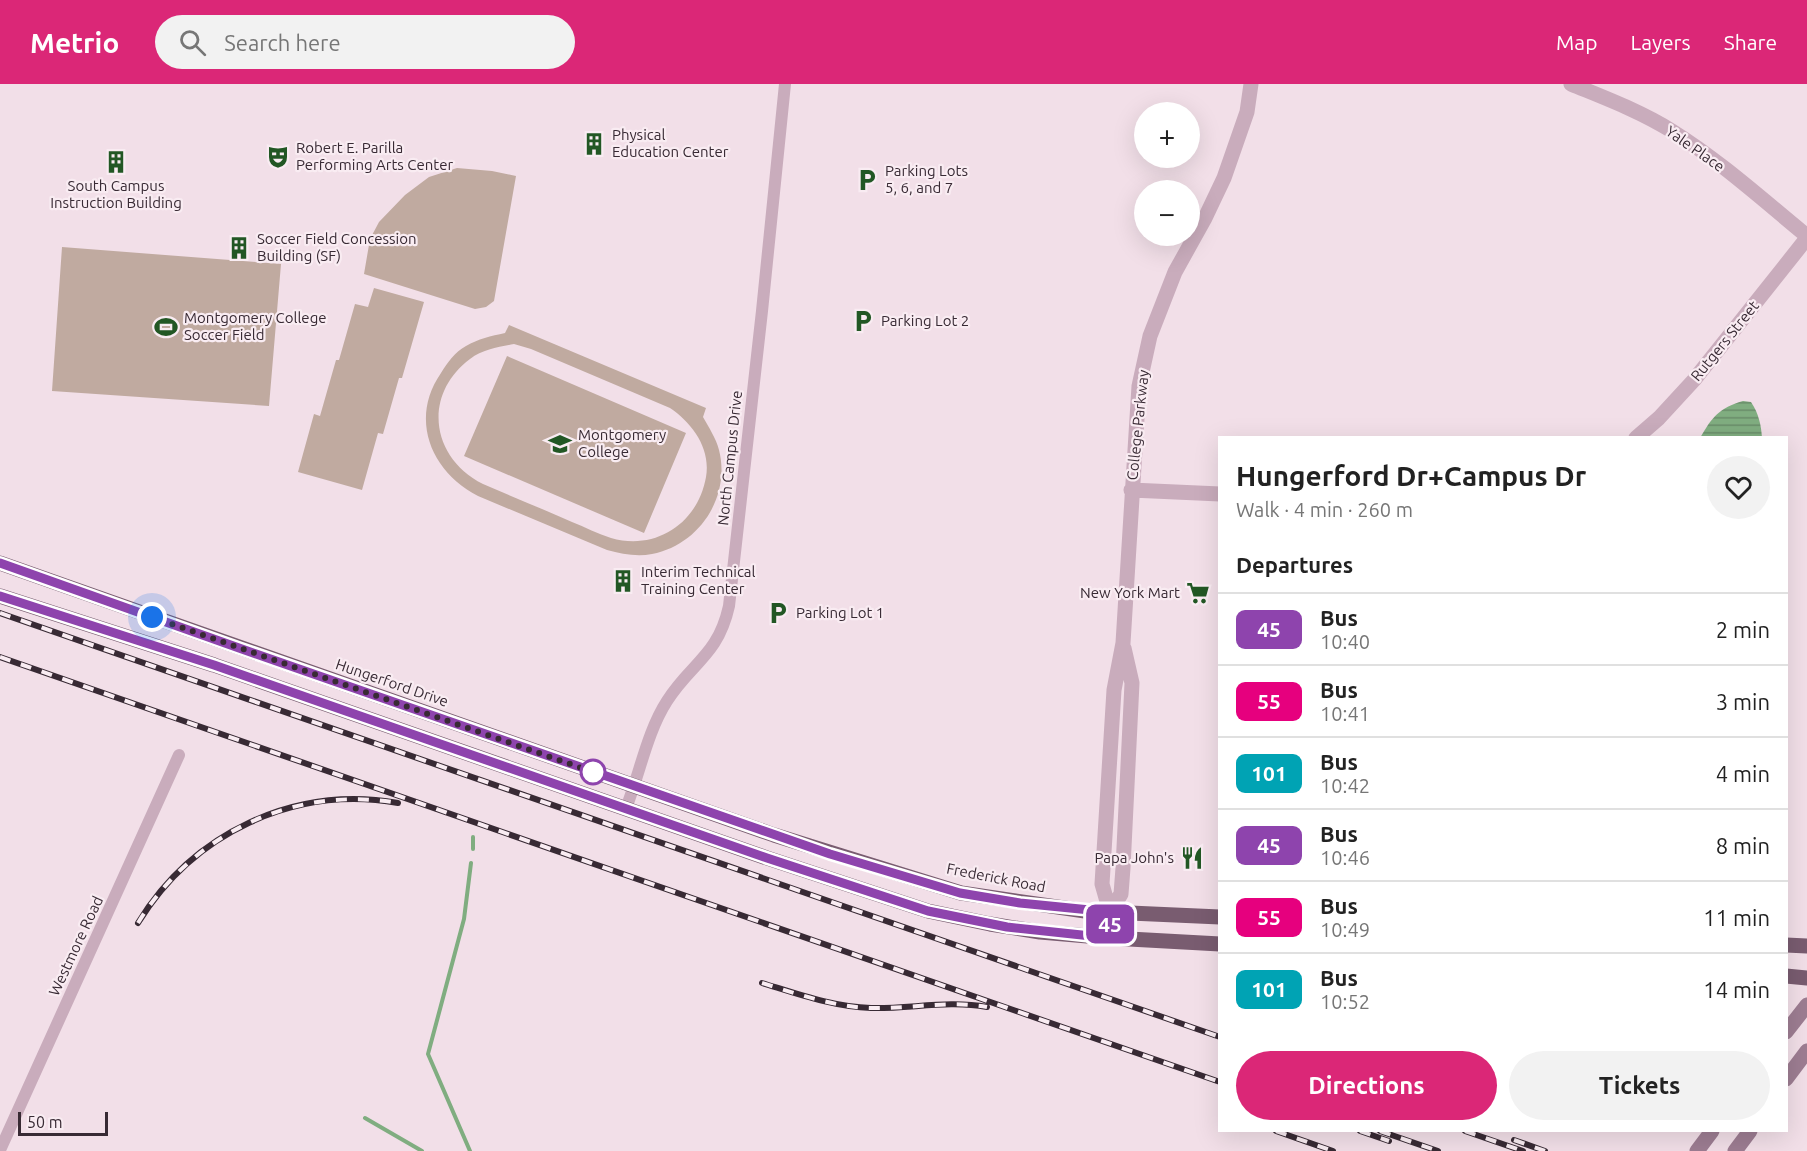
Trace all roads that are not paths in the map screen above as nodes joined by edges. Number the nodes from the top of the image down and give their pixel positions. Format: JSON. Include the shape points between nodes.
{"nodes":[{"id":1,"x":785,"y":84,"type":"edge"},
{"id":2,"x":1251,"y":84,"type":"edge"},
{"id":3,"x":1571,"y":84,"type":"edge"},
{"id":4,"x":1807,"y":237,"type":"edge"},
{"id":5,"x":1638,"y":436,"type":"edge"},
{"id":6,"x":1131,"y":490,"type":"junction"},
{"id":7,"x":1218,"y":494,"type":"edge"},
{"id":8,"x":0,"y":563,"type":"edge"},
{"id":9,"x":0,"y":596,"type":"edge"},
{"id":10,"x":217,"y":640,"type":"junction"},
{"id":11,"x":209,"y":664,"type":"junction"},
{"id":12,"x":179,"y":755,"type":"dead end"},
{"id":13,"x":634,"y":786,"type":"junction"},
{"id":14,"x":626,"y":808,"type":"junction"},
{"id":15,"x":774,"y":835,"type":"joint"},
{"id":16,"x":1110,"y":912,"type":"junction"},
{"id":17,"x":1218,"y":917,"type":"edge"},
{"id":18,"x":1110,"y":938,"type":"junction"},
{"id":19,"x":1218,"y":944,"type":"edge"},
{"id":20,"x":1788,"y":945,"type":"edge"},
{"id":21,"x":1807,"y":946,"type":"edge"},
{"id":22,"x":1788,"y":976,"type":"edge"},
{"id":23,"x":1807,"y":978,"type":"edge"},
{"id":24,"x":1807,"y":1005,"type":"edge"},
{"id":25,"x":1788,"y":1029,"type":"edge"},
{"id":26,"x":1807,"y":1051,"type":"edge"},
{"id":27,"x":1788,"y":1076,"type":"edge"},
{"id":28,"x":1711,"y":1132,"type":"edge"},
{"id":29,"x":1749,"y":1132,"type":"edge"},
{"id":30,"x":0,"y":1150,"type":"edge"},
{"id":31,"x":1697,"y":1151,"type":"edge"},
{"id":32,"x":1736,"y":1151,"type":"edge"}],
"edges":[{"from":1,"to":13,"type":"street","name":"North Campus Drive","via":[[729,606],[716,641],[672,694],[656,723]]},
{"from":2,"to":6,"type":"street","name":"College Parkway","via":[[1247,112],[1224,178],[1175,272],[1150,336],[1139,386]]},
{"from":3,"to":4,"type":"street","name":"Yale Place","via":[[1626,106],[1672,131],[1714,160]]},
{"from":4,"to":5,"type":"street","name":"Rutgers Street","via":[[1694,380]]},
{"from":6,"to":7,"type":"street"},
{"from":6,"to":16,"type":"street","name":"College Parkway","via":[[1123,643],[1132,682],[1121,894]]},
{"from":8,"to":10,"type":"main road","name":"Hungerford Drive"},
{"from":9,"to":11,"type":"main road"},
{"from":10,"to":11,"type":"main road"},
{"from":10,"to":13,"type":"main road","name":"Hungerford Drive"},
{"from":11,"to":14,"type":"main road"},
{"from":12,"to":30,"type":"street","name":"Westmore Road"},
{"from":13,"to":14,"type":"street","name":"North Campus Drive"},
{"from":13,"to":15,"type":"main road","name":"Hungerford Drive"},
{"from":14,"to":18,"type":"main road","via":[[928,911],[1040,932]]},
{"from":15,"to":16,"type":"main road","name":"Frederick Road","via":[[960,893]]},
{"from":16,"to":17,"type":"main road","name":"Frederick Road"},
{"from":16,"to":18,"type":"street","name":"College Parkway"},
{"from":18,"to":19,"type":"main road"},
{"from":20,"to":21,"type":"main road"},
{"from":22,"to":23,"type":"main road"},
{"from":24,"to":25,"type":"main road"},
{"from":26,"to":27,"type":"main road"},
{"from":28,"to":31,"type":"main road"},
{"from":29,"to":32,"type":"main road"}]}
